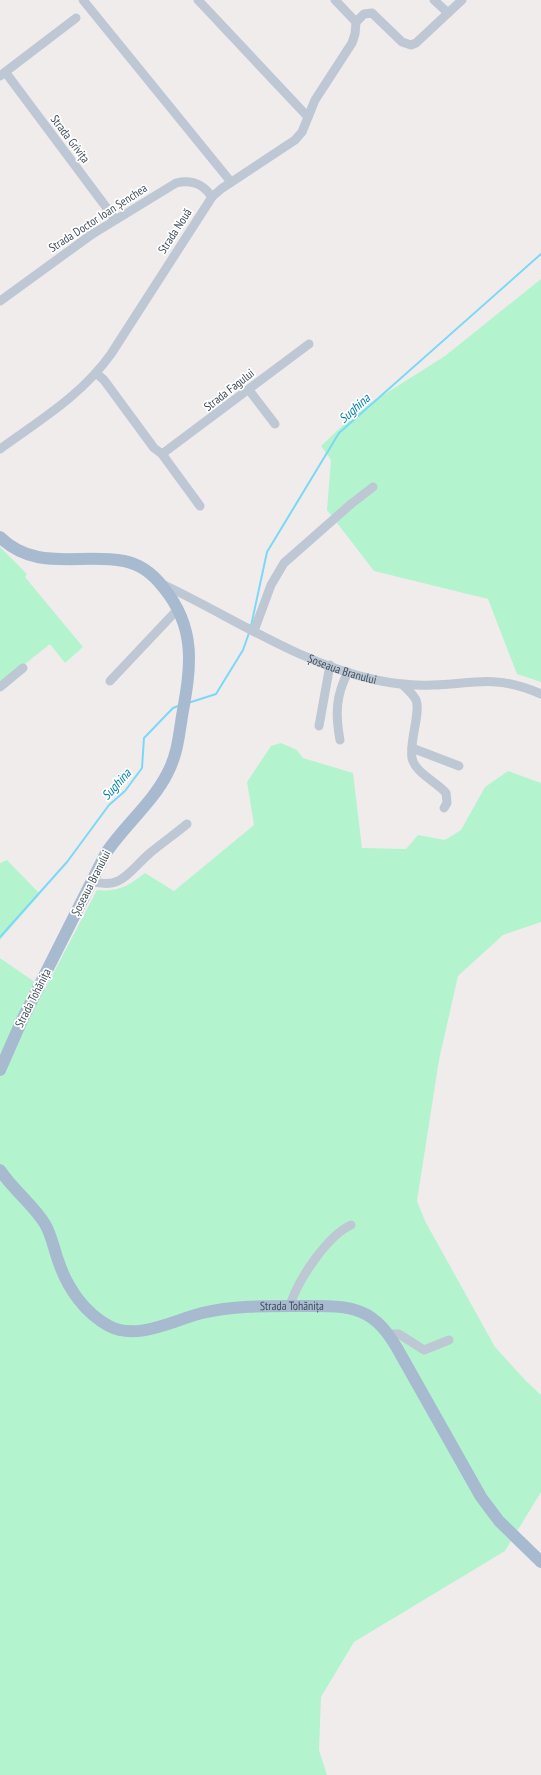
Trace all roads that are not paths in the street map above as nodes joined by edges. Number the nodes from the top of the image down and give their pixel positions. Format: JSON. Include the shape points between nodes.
{"nodes":[{"id":1,"x":83,"y":0,"type":"edge"},
{"id":2,"x":198,"y":0,"type":"edge"},
{"id":3,"x":335,"y":0,"type":"edge"},
{"id":4,"x":434,"y":0,"type":"edge"},
{"id":5,"x":462,"y":0,"type":"edge"},
{"id":6,"x":448,"y":14,"type":"junction"},
{"id":7,"x":76,"y":18,"type":"dead end"},
{"id":8,"x":356,"y":22,"type":"junction"},
{"id":9,"x":3,"y":75,"type":"edge"},
{"id":10,"x":308,"y":117,"type":"junction"},
{"id":11,"x":231,"y":182,"type":"junction"},
{"id":12,"x":212,"y":197,"type":"junction"},
{"id":13,"x":116,"y":219,"type":"junction"},
{"id":14,"x":0,"y":301,"type":"edge"},
{"id":15,"x":309,"y":344,"type":"dead end"},
{"id":16,"x":96,"y":373,"type":"junction"},
{"id":17,"x":249,"y":390,"type":"junction"},
{"id":18,"x":275,"y":424,"type":"dead end"},
{"id":19,"x":0,"y":449,"type":"edge"},
{"id":20,"x":162,"y":454,"type":"junction"},
{"id":21,"x":373,"y":487,"type":"dead end"},
{"id":22,"x":200,"y":506,"type":"dead end"},
{"id":23,"x":0,"y":537,"type":"edge"},
{"id":24,"x":159,"y":582,"type":"junction"},
{"id":25,"x":178,"y":609,"type":"junction"},
{"id":26,"x":254,"y":631,"type":"junction"},
{"id":27,"x":330,"y":665,"type":"junction"},
{"id":28,"x":23,"y":668,"type":"dead end"},
{"id":29,"x":348,"y":672,"type":"junction"},
{"id":30,"x":110,"y":681,"type":"dead end"},
{"id":31,"x":402,"y":684,"type":"junction"},
{"id":32,"x":0,"y":687,"type":"edge"},
{"id":33,"x":541,"y":694,"type":"edge"},
{"id":34,"x":319,"y":726,"type":"dead end"},
{"id":35,"x":340,"y":740,"type":"dead end"},
{"id":36,"x":412,"y":748,"type":"junction"},
{"id":37,"x":459,"y":766,"type":"dead end"},
{"id":38,"x":444,"y":808,"type":"dead end"},
{"id":39,"x":187,"y":824,"type":"dead end"},
{"id":40,"x":91,"y":881,"type":"junction"},
{"id":41,"x":69,"y":926,"type":"joint"},
{"id":42,"x":0,"y":1070,"type":"edge"},
{"id":43,"x":0,"y":1170,"type":"edge"},
{"id":44,"x":351,"y":1225,"type":"dead end"},
{"id":45,"x":290,"y":1306,"type":"junction"},
{"id":46,"x":388,"y":1334,"type":"junction"},
{"id":47,"x":449,"y":1340,"type":"dead end"},
{"id":48,"x":541,"y":1562,"type":"edge"}],
"edges":[{"from":1,"to":11,"type":"street"},
{"from":2,"to":10,"type":"street"},
{"from":3,"to":8,"type":"street"},
{"from":4,"to":6,"type":"street"},
{"from":5,"to":6,"type":"street"},
{"from":6,"to":8,"type":"street","via":[[411,45],[402,42],[372,13],[364,14]]},
{"from":7,"to":9,"type":"street"},
{"from":8,"to":10,"type":"street","name":"Strada Nouă","via":[[352,42],[315,100]]},
{"from":9,"to":13,"type":"street","name":"Strada Grivița"},
{"from":10,"to":11,"type":"street","name":"Strada Nouă","via":[[296,140]]},
{"from":11,"to":12,"type":"street","name":"Strada Nouă"},
{"from":12,"to":13,"type":"street","name":"Strada Doctor Ioan Șenchea","via":[[198,183],[183,181],[169,186]]},
{"from":12,"to":16,"type":"street","name":"Strada Nouă","via":[[111,354]]},
{"from":13,"to":14,"type":"street","name":"Strada Doctor Ioan Șenchea"},
{"from":15,"to":17,"type":"street","name":"Strada Fagului"},
{"from":16,"to":19,"type":"street","name":"Strada Nouă","via":[[72,397]]},
{"from":16,"to":20,"type":"street","via":[[104,380],[154,448]]},
{"from":17,"to":18,"type":"street"},
{"from":17,"to":20,"type":"street","name":"Strada Fagului"},
{"from":20,"to":22,"type":"street"},
{"from":21,"to":26,"type":"street","via":[[284,563],[271,585]]},
{"from":23,"to":24,"type":"main road","name":"Șoseaua Branului","via":[[15,550],[31,556],[52,559],[113,559],[129,562],[143,568]]},
{"from":24,"to":25,"type":"main road","name":"Șoseaua Branului"},
{"from":24,"to":26,"type":"street","name":"Șoseaua Branului"},
{"from":25,"to":30,"type":"street"},
{"from":25,"to":40,"type":"main road","name":"Șoseaua Branului","via":[[185,624],[188,640],[189,670],[176,750],[167,774],[116,837]]},
{"from":26,"to":27,"type":"street","name":"Șoseaua Branului","via":[[284,648]]},
{"from":27,"to":29,"type":"street","name":"Șoseaua Branului"},
{"from":27,"to":34,"type":"street"},
{"from":28,"to":32,"type":"street"},
{"from":29,"to":31,"type":"street","name":"Șoseaua Branului"},
{"from":29,"to":35,"type":"street","via":[[337,701]]},
{"from":31,"to":33,"type":"street","name":"Șoseaua Branului","via":[[496,682]]},
{"from":31,"to":36,"type":"street","via":[[418,705]]},
{"from":36,"to":37,"type":"street"},
{"from":36,"to":38,"type":"street","via":[[412,758],[417,767],[446,793],[447,802]]},
{"from":39,"to":40,"type":"street","via":[[121,880],[106,884]]},
{"from":40,"to":41,"type":"main road","name":"Șoseaua Branului"},
{"from":41,"to":42,"type":"main road","name":"Strada Tohănița"},
{"from":43,"to":45,"type":"main road","name":"Strada Tohănița","via":[[44,1223],[65,1278],[78,1299],[91,1314],[109,1326],[133,1331],[229,1308]]},
{"from":44,"to":45,"type":"street","via":[[334,1235],[328,1242],[298,1284]]},
{"from":45,"to":46,"type":"main road","name":"Strada Tohănița","via":[[354,1310],[371,1317]]},
{"from":46,"to":47,"type":"street","via":[[400,1334],[424,1350]]},
{"from":46,"to":48,"type":"main road","name":"Strada Tohănița","via":[[484,1501],[499,1521]]}]}
